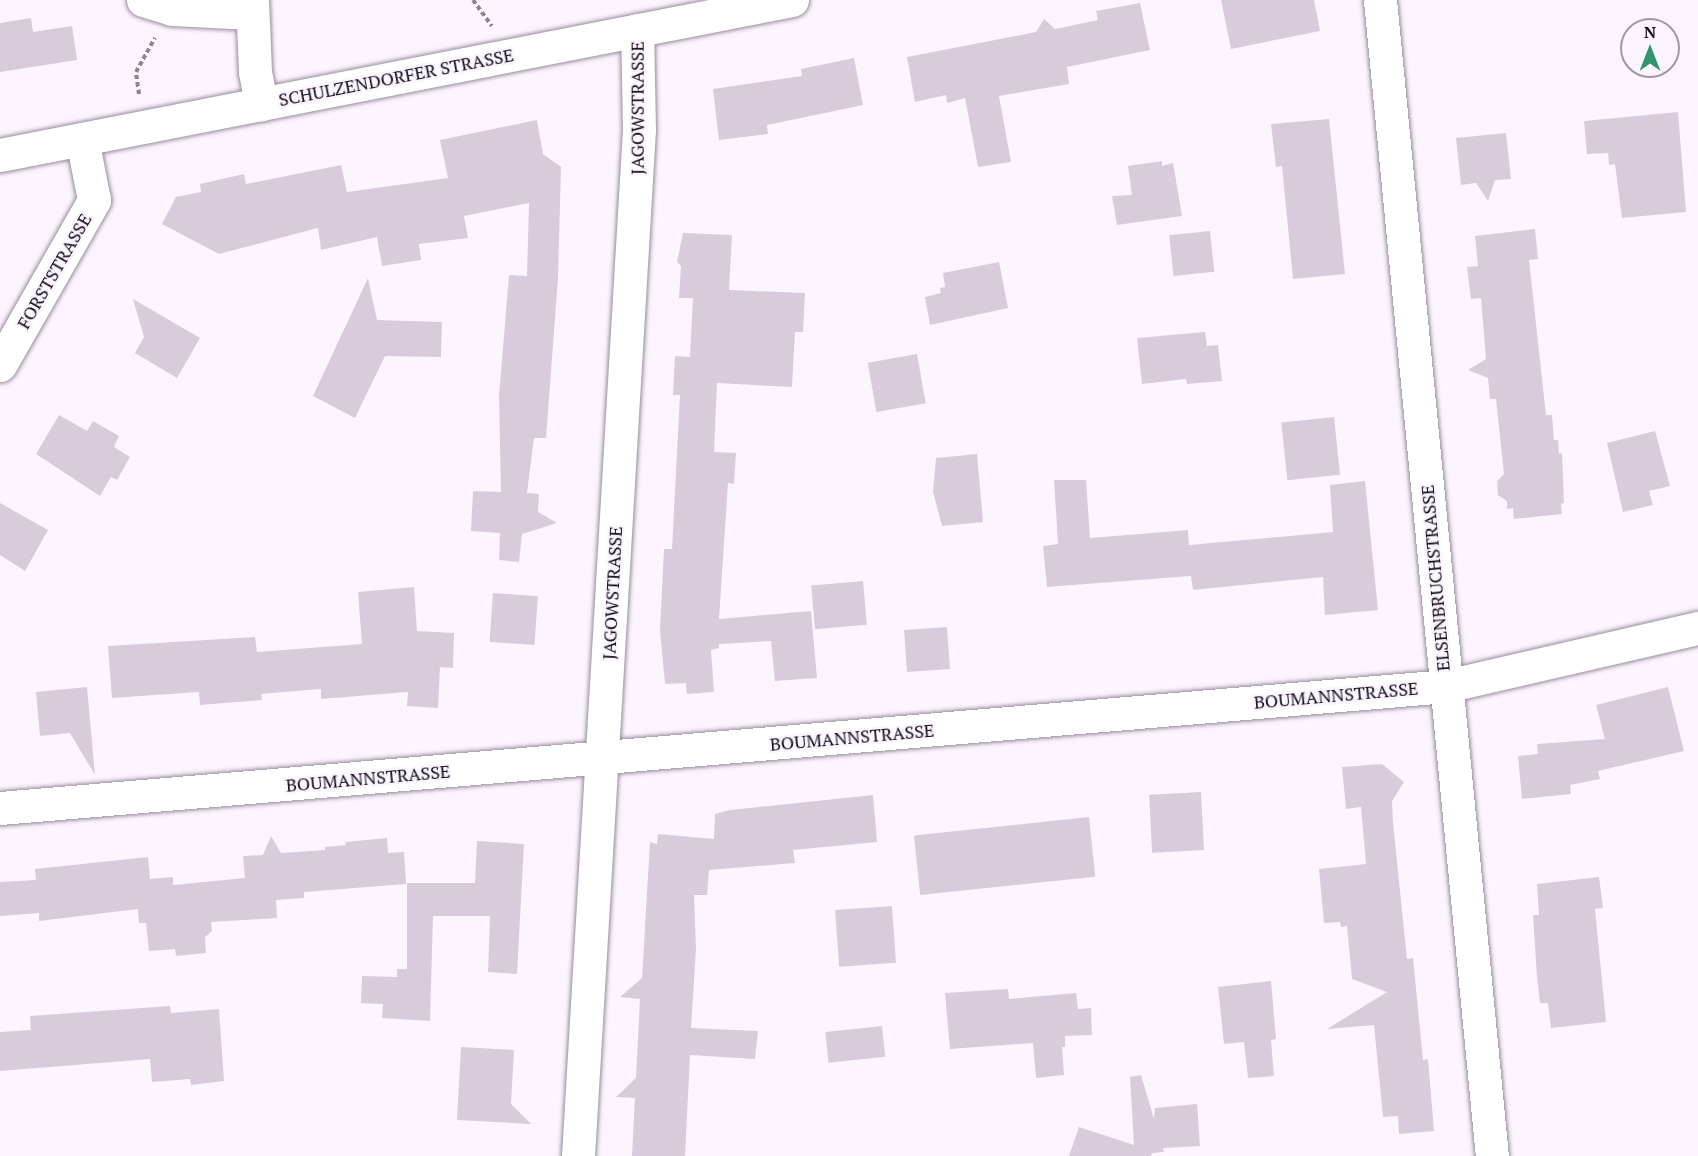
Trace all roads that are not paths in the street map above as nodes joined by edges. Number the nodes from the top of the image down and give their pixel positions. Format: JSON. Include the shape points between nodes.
{"nodes":[{"id":1,"x":143,"y":0,"type":"edge"},
{"id":2,"x":792,"y":0,"type":"edge"},
{"id":3,"x":1380,"y":0,"type":"edge"},
{"id":4,"x":252,"y":7,"type":"edge"},
{"id":5,"x":637,"y":30,"type":"junction"},
{"id":6,"x":261,"y":104,"type":"junction"},
{"id":7,"x":82,"y":139,"type":"junction"},
{"id":8,"x":0,"y":155,"type":"edge"},
{"id":9,"x":0,"y":365,"type":"edge"},
{"id":10,"x":1698,"y":628,"type":"edge"},
{"id":11,"x":1446,"y":686,"type":"junction"},
{"id":12,"x":603,"y":758,"type":"junction"},
{"id":13,"x":0,"y":808,"type":"edge"},
{"id":14,"x":578,"y":1156,"type":"edge"},
{"id":15,"x":1492,"y":1156,"type":"edge"}],
"edges":[{"from":1,"to":4,"type":"street","via":[[172,9]]},
{"from":2,"to":5,"type":"street","name":"SCHULZENDORFER STRASSE"},
{"from":3,"to":11,"type":"street","name":"ELSENBRUCHSTRASSE"},
{"from":4,"to":6,"type":"street"},
{"from":5,"to":6,"type":"street","name":"SCHULZENDORFER STRASSE"},
{"from":5,"to":12,"type":"street","name":"JAGOWSTRASSE","via":[[639,130]]},
{"from":6,"to":7,"type":"street","name":"SCHULZENDORFER STRASSE"},
{"from":7,"to":8,"type":"street","name":"SCHULZENDORFER STRASSE"},
{"from":7,"to":9,"type":"street","name":"FORSTSTRASSE","via":[[94,200]]},
{"from":10,"to":11,"type":"street","name":"BOUMANNSTRASSE"},
{"from":11,"to":12,"type":"street","name":"BOUMANNSTRASSE"},
{"from":11,"to":15,"type":"street","name":"ELSENBRUCHSTRASSE"},
{"from":12,"to":13,"type":"street","name":"BOUMANNSTRASSE"},
{"from":12,"to":14,"type":"street","name":"JAGOWSTRASSE"}]}
